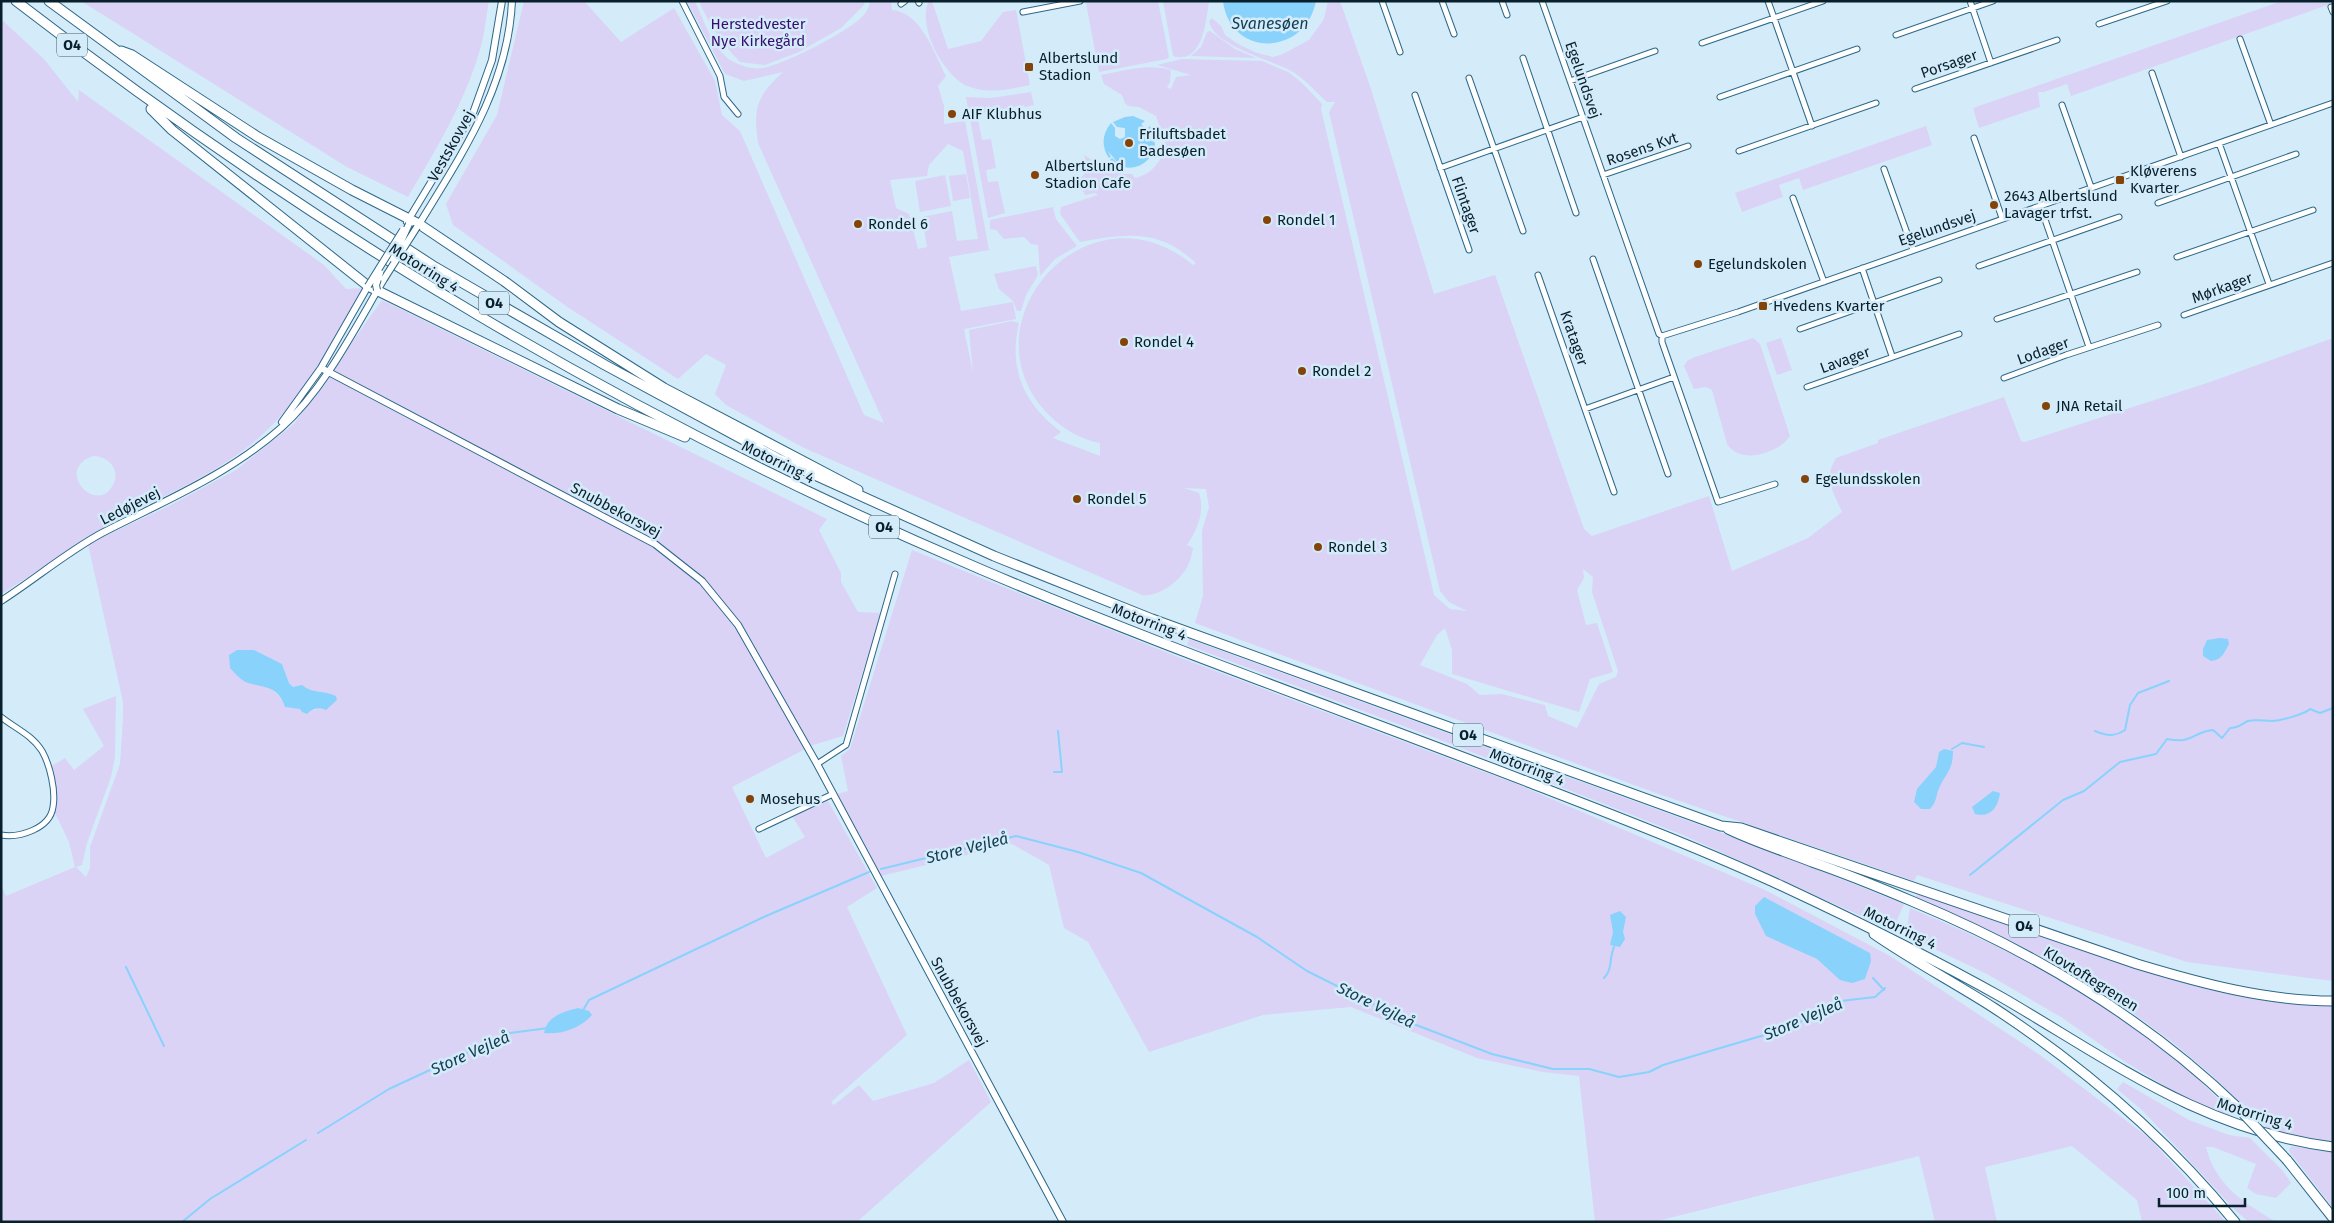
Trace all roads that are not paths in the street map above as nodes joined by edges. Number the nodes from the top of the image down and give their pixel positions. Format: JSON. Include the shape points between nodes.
{"nodes":[{"id":1,"x":16,"y":1,"type":"edge"},
{"id":2,"x":49,"y":1,"type":"edge"},
{"id":3,"x":502,"y":1,"type":"edge"},
{"id":4,"x":512,"y":1,"type":"edge"},
{"id":5,"x":682,"y":1,"type":"edge"},
{"id":6,"x":1080,"y":1,"type":"edge"},
{"id":7,"x":1382,"y":1,"type":"edge"},
{"id":8,"x":1442,"y":1,"type":"edge"},
{"id":9,"x":1502,"y":1,"type":"edge"},
{"id":10,"x":1542,"y":1,"type":"edge"},
{"id":11,"x":1768,"y":1,"type":"edge"},
{"id":12,"x":1823,"y":1,"type":"edge"},
{"id":13,"x":1970,"y":1,"type":"edge"},
{"id":14,"x":1993,"y":1,"type":"edge"},
{"id":15,"x":2167,"y":1,"type":"edge"},
{"id":16,"x":2150,"y":4,"type":"edge"},
{"id":17,"x":1972,"y":8,"type":"junction"},
{"id":18,"x":1023,"y":12,"type":"dead end"},
{"id":19,"x":1507,"y":15,"type":"dead end"},
{"id":20,"x":1774,"y":18,"type":"junction"},
{"id":21,"x":2099,"y":24,"type":"dead end"},
{"id":22,"x":1454,"y":34,"type":"dead end"},
{"id":23,"x":1896,"y":35,"type":"dead end"},
{"id":24,"x":2240,"y":39,"type":"dead end"},
{"id":25,"x":2057,"y":40,"type":"dead end"},
{"id":26,"x":1702,"y":43,"type":"dead end"},
{"id":27,"x":110,"y":47,"type":"junction"},
{"id":28,"x":1857,"y":49,"type":"dead end"},
{"id":29,"x":1655,"y":51,"type":"dead end"},
{"id":30,"x":1400,"y":52,"type":"dead end"},
{"id":31,"x":1522,"y":58,"type":"dead end"},
{"id":32,"x":1991,"y":63,"type":"junction"},
{"id":33,"x":1793,"y":72,"type":"junction"},
{"id":34,"x":2152,"y":73,"type":"dead end"},
{"id":35,"x":1469,"y":78,"type":"dead end"},
{"id":36,"x":1570,"y":81,"type":"junction"},
{"id":37,"x":130,"y":88,"type":"junction"},
{"id":38,"x":1916,"y":89,"type":"dead end"},
{"id":39,"x":1415,"y":96,"type":"dead end"},
{"id":40,"x":1720,"y":97,"type":"dead end"},
{"id":41,"x":1876,"y":103,"type":"dead end"},
{"id":42,"x":2333,"y":103,"type":"edge"},
{"id":43,"x":2062,"y":104,"type":"dead end"},
{"id":44,"x":738,"y":114,"type":"dead end"},
{"id":45,"x":1583,"y":117,"type":"junction"},
{"id":46,"x":2270,"y":125,"type":"junction"},
{"id":47,"x":1812,"y":126,"type":"junction"},
{"id":48,"x":1547,"y":130,"type":"junction"},
{"id":49,"x":1974,"y":138,"type":"dead end"},
{"id":50,"x":2219,"y":143,"type":"junction"},
{"id":51,"x":1688,"y":146,"type":"dead end"},
{"id":52,"x":1494,"y":149,"type":"junction"},
{"id":53,"x":1739,"y":151,"type":"dead end"},
{"id":54,"x":2296,"y":154,"type":"dead end"},
{"id":55,"x":2181,"y":157,"type":"junction"},
{"id":56,"x":1440,"y":168,"type":"junction"},
{"id":57,"x":1884,"y":169,"type":"dead end"},
{"id":58,"x":1603,"y":176,"type":"junction"},
{"id":59,"x":2231,"y":177,"type":"junction"},
{"id":60,"x":2091,"y":187,"type":"junction"},
{"id":61,"x":1793,"y":198,"type":"dead end"},
{"id":62,"x":2158,"y":203,"type":"dead end"},
{"id":63,"x":2040,"y":205,"type":"junction"},
{"id":64,"x":2314,"y":210,"type":"dead end"},
{"id":65,"x":1576,"y":213,"type":"dead end"},
{"id":66,"x":2119,"y":217,"type":"dead end"},
{"id":67,"x":2002,"y":218,"type":"junction"},
{"id":68,"x":409,"y":221,"type":"junction"},
{"id":69,"x":418,"y":225,"type":"junction"},
{"id":70,"x":1523,"y":231,"type":"dead end"},
{"id":71,"x":2249,"y":231,"type":"junction"},
{"id":72,"x":2052,"y":240,"type":"junction"},
{"id":73,"x":392,"y":247,"type":"junction"},
{"id":74,"x":1469,"y":250,"type":"dead end"},
{"id":75,"x":1913,"y":250,"type":"junction"},
{"id":76,"x":2177,"y":257,"type":"dead end"},
{"id":77,"x":1593,"y":259,"type":"dead end"},
{"id":78,"x":2333,"y":263,"type":"edge"},
{"id":79,"x":1979,"y":266,"type":"dead end"},
{"id":80,"x":1862,"y":268,"type":"junction"},
{"id":81,"x":2137,"y":272,"type":"dead end"},
{"id":82,"x":1538,"y":275,"type":"dead end"},
{"id":83,"x":384,"y":279,"type":"junction"},
{"id":84,"x":1939,"y":280,"type":"dead end"},
{"id":85,"x":1824,"y":282,"type":"junction"},
{"id":86,"x":2268,"y":284,"type":"junction"},
{"id":87,"x":368,"y":286,"type":"junction"},
{"id":88,"x":377,"y":290,"type":"junction"},
{"id":89,"x":2071,"y":293,"type":"junction"},
{"id":90,"x":1873,"y":303,"type":"junction"},
{"id":91,"x":2184,"y":315,"type":"dead end"},
{"id":92,"x":1998,"y":319,"type":"dead end"},
{"id":93,"x":2158,"y":325,"type":"dead end"},
{"id":94,"x":1800,"y":329,"type":"dead end"},
{"id":95,"x":1959,"y":334,"type":"dead end"},
{"id":96,"x":1662,"y":336,"type":"junction"},
{"id":97,"x":2090,"y":347,"type":"junction"},
{"id":98,"x":1892,"y":356,"type":"junction"},
{"id":99,"x":321,"y":368,"type":"junction"},
{"id":100,"x":327,"y":372,"type":"junction"},
{"id":101,"x":1674,"y":377,"type":"junction"},
{"id":102,"x":2004,"y":378,"type":"dead end"},
{"id":103,"x":1807,"y":387,"type":"dead end"},
{"id":104,"x":1638,"y":390,"type":"junction"},
{"id":105,"x":1585,"y":409,"type":"junction"},
{"id":106,"x":270,"y":436,"type":"junction"},
{"id":107,"x":759,"y":469,"type":"junction"},
{"id":108,"x":1668,"y":474,"type":"dead end"},
{"id":109,"x":1774,"y":484,"type":"dead end"},
{"id":110,"x":1614,"y":492,"type":"dead end"},
{"id":111,"x":904,"y":516,"type":"junction"},
{"id":112,"x":895,"y":574,"type":"dead end"},
{"id":113,"x":1,"y":601,"type":"edge"},
{"id":114,"x":1,"y":717,"type":"edge"},
{"id":115,"x":817,"y":764,"type":"junction"},
{"id":116,"x":833,"y":794,"type":"junction"},
{"id":117,"x":1721,"y":826,"type":"junction"},
{"id":118,"x":759,"y":829,"type":"dead end"},
{"id":119,"x":1,"y":835,"type":"edge"},
{"id":120,"x":1862,"y":925,"type":"junction"},
{"id":121,"x":2333,"y":1002,"type":"edge"},
{"id":122,"x":2333,"y":1147,"type":"edge"},
{"id":123,"x":2333,"y":1218,"type":"edge"},
{"id":124,"x":1063,"y":1222,"type":"edge"},
{"id":125,"x":2235,"y":1222,"type":"edge"}],
"edges":[{"from":1,"to":37,"type":"highway","name":"Motorring 4","number":"O4"},
{"from":2,"to":27,"type":"highway","name":"Motorring 4","number":"O4"},
{"from":3,"to":68,"type":"street","name":"Vestskovvej","via":[[492,60],[473,113]]},
{"from":4,"to":69,"type":"street","name":"Vestskovvej","via":[[507,41],[482,118]]},
{"from":5,"to":44,"type":"street","via":[[720,76],[724,97]]},
{"from":6,"to":18,"type":"street"},
{"from":7,"to":30,"type":"street"},
{"from":8,"to":22,"type":"street"},
{"from":9,"to":19,"type":"street"},
{"from":10,"to":36,"type":"street","name":"Egelundsvej"},
{"from":11,"to":20,"type":"street"},
{"from":12,"to":20,"type":"street"},
{"from":13,"to":17,"type":"street","name":"Porsager"},
{"from":14,"to":17,"type":"street"},
{"from":15,"to":16,"type":"street"},
{"from":16,"to":21,"type":"street"},
{"from":17,"to":23,"type":"street"},
{"from":17,"to":32,"type":"street","name":"Porsager"},
{"from":20,"to":26,"type":"street"},
{"from":20,"to":33,"type":"street"},
{"from":24,"to":46,"type":"street"},
{"from":25,"to":32,"type":"street","name":"Porsager"},
{"from":27,"to":68,"type":"highway","number":"O4","via":[[132,55],[209,107]]},
{"from":27,"to":111,"type":"highway","name":"Motorring 4","number":"O4","via":[[317,193],[495,303],[777,458]]},
{"from":28,"to":33,"type":"street"},
{"from":29,"to":36,"type":"street"},
{"from":31,"to":48,"type":"street"},
{"from":32,"to":38,"type":"street","name":"Porsager"},
{"from":33,"to":40,"type":"street"},
{"from":33,"to":47,"type":"street"},
{"from":34,"to":55,"type":"street"},
{"from":35,"to":52,"type":"street"},
{"from":36,"to":45,"type":"street","name":"Egelundsvej"},
{"from":37,"to":87,"type":"highway","number":"O4","via":[[172,130]]},
{"from":37,"to":107,"type":"highway","name":"Motorring 4","number":"O4","via":[[308,212],[474,315],[608,391]]},
{"from":39,"to":56,"type":"street","name":"Flintager"},
{"from":41,"to":47,"type":"street"},
{"from":42,"to":46,"type":"street","name":"Egelundsvej"},
{"from":43,"to":60,"type":"street"},
{"from":45,"to":48,"type":"street","name":"Flintager"},
{"from":45,"to":58,"type":"street","name":"Egelundsvej"},
{"from":46,"to":50,"type":"street","name":"Egelundsvej"},
{"from":47,"to":53,"type":"street"},
{"from":48,"to":52,"type":"street","name":"Flintager"},
{"from":48,"to":65,"type":"street"},
{"from":49,"to":67,"type":"street"},
{"from":50,"to":55,"type":"street","name":"Egelundsvej"},
{"from":50,"to":59,"type":"street","name":"Mørkager"},
{"from":51,"to":58,"type":"street","name":"Rosens Kvt"},
{"from":52,"to":56,"type":"street","name":"Flintager"},
{"from":52,"to":70,"type":"street"},
{"from":54,"to":59,"type":"street"},
{"from":55,"to":60,"type":"street","name":"Egelundsvej"},
{"from":56,"to":74,"type":"street","name":"Flintager"},
{"from":57,"to":75,"type":"street"},
{"from":58,"to":96,"type":"street","name":"Egelundsvej"},
{"from":59,"to":62,"type":"street"},
{"from":59,"to":71,"type":"street","name":"Mørkager"},
{"from":60,"to":63,"type":"street","name":"Egelundsvej"},
{"from":61,"to":85,"type":"street"},
{"from":63,"to":67,"type":"street","name":"Egelundsvej"},
{"from":63,"to":72,"type":"street","name":"Lodager"},
{"from":64,"to":71,"type":"street"},
{"from":66,"to":72,"type":"street"},
{"from":67,"to":75,"type":"street","name":"Egelundsvej"},
{"from":68,"to":69,"type":"highway","number":"O4"},
{"from":68,"to":73,"type":"street","name":"Vestskovvej","bridge":true},
{"from":68,"to":83,"type":"street","bridge":true},
{"from":69,"to":83,"type":"street","name":"Vestskovvej","bridge":true},
{"from":69,"to":111,"type":"highway","number":"O4","via":[[504,281],[558,322],[664,388]]},
{"from":71,"to":76,"type":"street"},
{"from":71,"to":86,"type":"street","name":"Mørkager"},
{"from":72,"to":79,"type":"street"},
{"from":72,"to":89,"type":"street","name":"Lodager"},
{"from":73,"to":87,"type":"street","name":"Vestskovvej","bridge":true},
{"from":73,"to":88,"type":"street","bridge":true,"via":[[378,276]]},
{"from":75,"to":80,"type":"street","name":"Egelundsvej"},
{"from":77,"to":104,"type":"street"},
{"from":78,"to":86,"type":"street","name":"Mørkager"},
{"from":80,"to":85,"type":"street","name":"Egelundsvej"},
{"from":80,"to":90,"type":"street","name":"Lavager"},
{"from":81,"to":89,"type":"street"},
{"from":82,"to":105,"type":"street","name":"Kratager"},
{"from":83,"to":88,"type":"street","name":"Vestskovvej","bridge":true},
{"from":84,"to":90,"type":"street"},
{"from":85,"to":96,"type":"street","name":"Egelundsvej"},
{"from":86,"to":91,"type":"street","name":"Mørkager"},
{"from":87,"to":88,"type":"highway","number":"O4"},
{"from":87,"to":99,"type":"street","name":"Ledøjevej"},
{"from":88,"to":100,"type":"street","name":"Ledøjevej"},
{"from":88,"to":107,"type":"highway","number":"O4","via":[[618,409]]},
{"from":89,"to":92,"type":"street"},
{"from":89,"to":97,"type":"street","name":"Lodager"},
{"from":90,"to":94,"type":"street"},
{"from":90,"to":98,"type":"street","name":"Lavager"},
{"from":93,"to":97,"type":"street","name":"Lodager"},
{"from":95,"to":98,"type":"street","name":"Lavager"},
{"from":96,"to":101,"type":"street","name":"Egelundsvej"},
{"from":97,"to":102,"type":"street","name":"Lodager"},
{"from":98,"to":103,"type":"street","name":"Lavager"},
{"from":99,"to":100,"type":"street","name":"Snubbekorsvej"},
{"from":99,"to":106,"type":"street","name":"Ledøjevej"},
{"from":100,"to":106,"type":"street","name":"Ledøjevej","via":[[304,404]]},
{"from":100,"to":115,"type":"street","name":"Snubbekorsvej","via":[[655,544],[681,563],[715,595],[738,625]]},
{"from":101,"to":104,"type":"street"},
{"from":101,"to":109,"type":"street","name":"Egelundsvej","via":[[1718,502]]},
{"from":104,"to":105,"type":"street"},
{"from":104,"to":108,"type":"street"},
{"from":105,"to":110,"type":"street","name":"Kratager"},
{"from":106,"to":113,"type":"street","name":"Ledøjevej","via":[[232,466],[85,543]]},
{"from":107,"to":120,"type":"highway","name":"Motorring 4","number":"O4","via":[[985,571],[1626,820],[1778,884]]},
{"from":111,"to":117,"type":"highway","name":"Motorring 4","number":"O4","via":[[1152,619]]},
{"from":112,"to":115,"type":"street","via":[[846,745]]},
{"from":114,"to":119,"type":"street","via":[[27,734],[41,749],[47,761],[54,807],[34,829],[14,837]]},
{"from":115,"to":116,"type":"street","name":"Snubbekorsvej"},
{"from":116,"to":118,"type":"street"},
{"from":116,"to":124,"type":"street","name":"Snubbekorsvej"},
{"from":117,"to":121,"type":"highway","name":"Motorring 4","number":"O4","via":[[1741,828],[2200,983],[2269,996]]},
{"from":117,"to":123,"type":"highway","name":"Klovtoftegrenen","bridge":true,"via":[[1917,903],[2053,969],[2104,1000],[2186,1061],[2238,1108],[2287,1160]]},
{"from":120,"to":122,"type":"highway","name":"Motorring 4","number":"O4","via":[[1891,936],[1961,974],[2138,1078],[2203,1112],[2246,1129]]},
{"from":120,"to":125,"type":"highway","via":[[1995,1009],[2075,1066],[2166,1146]]}]}
